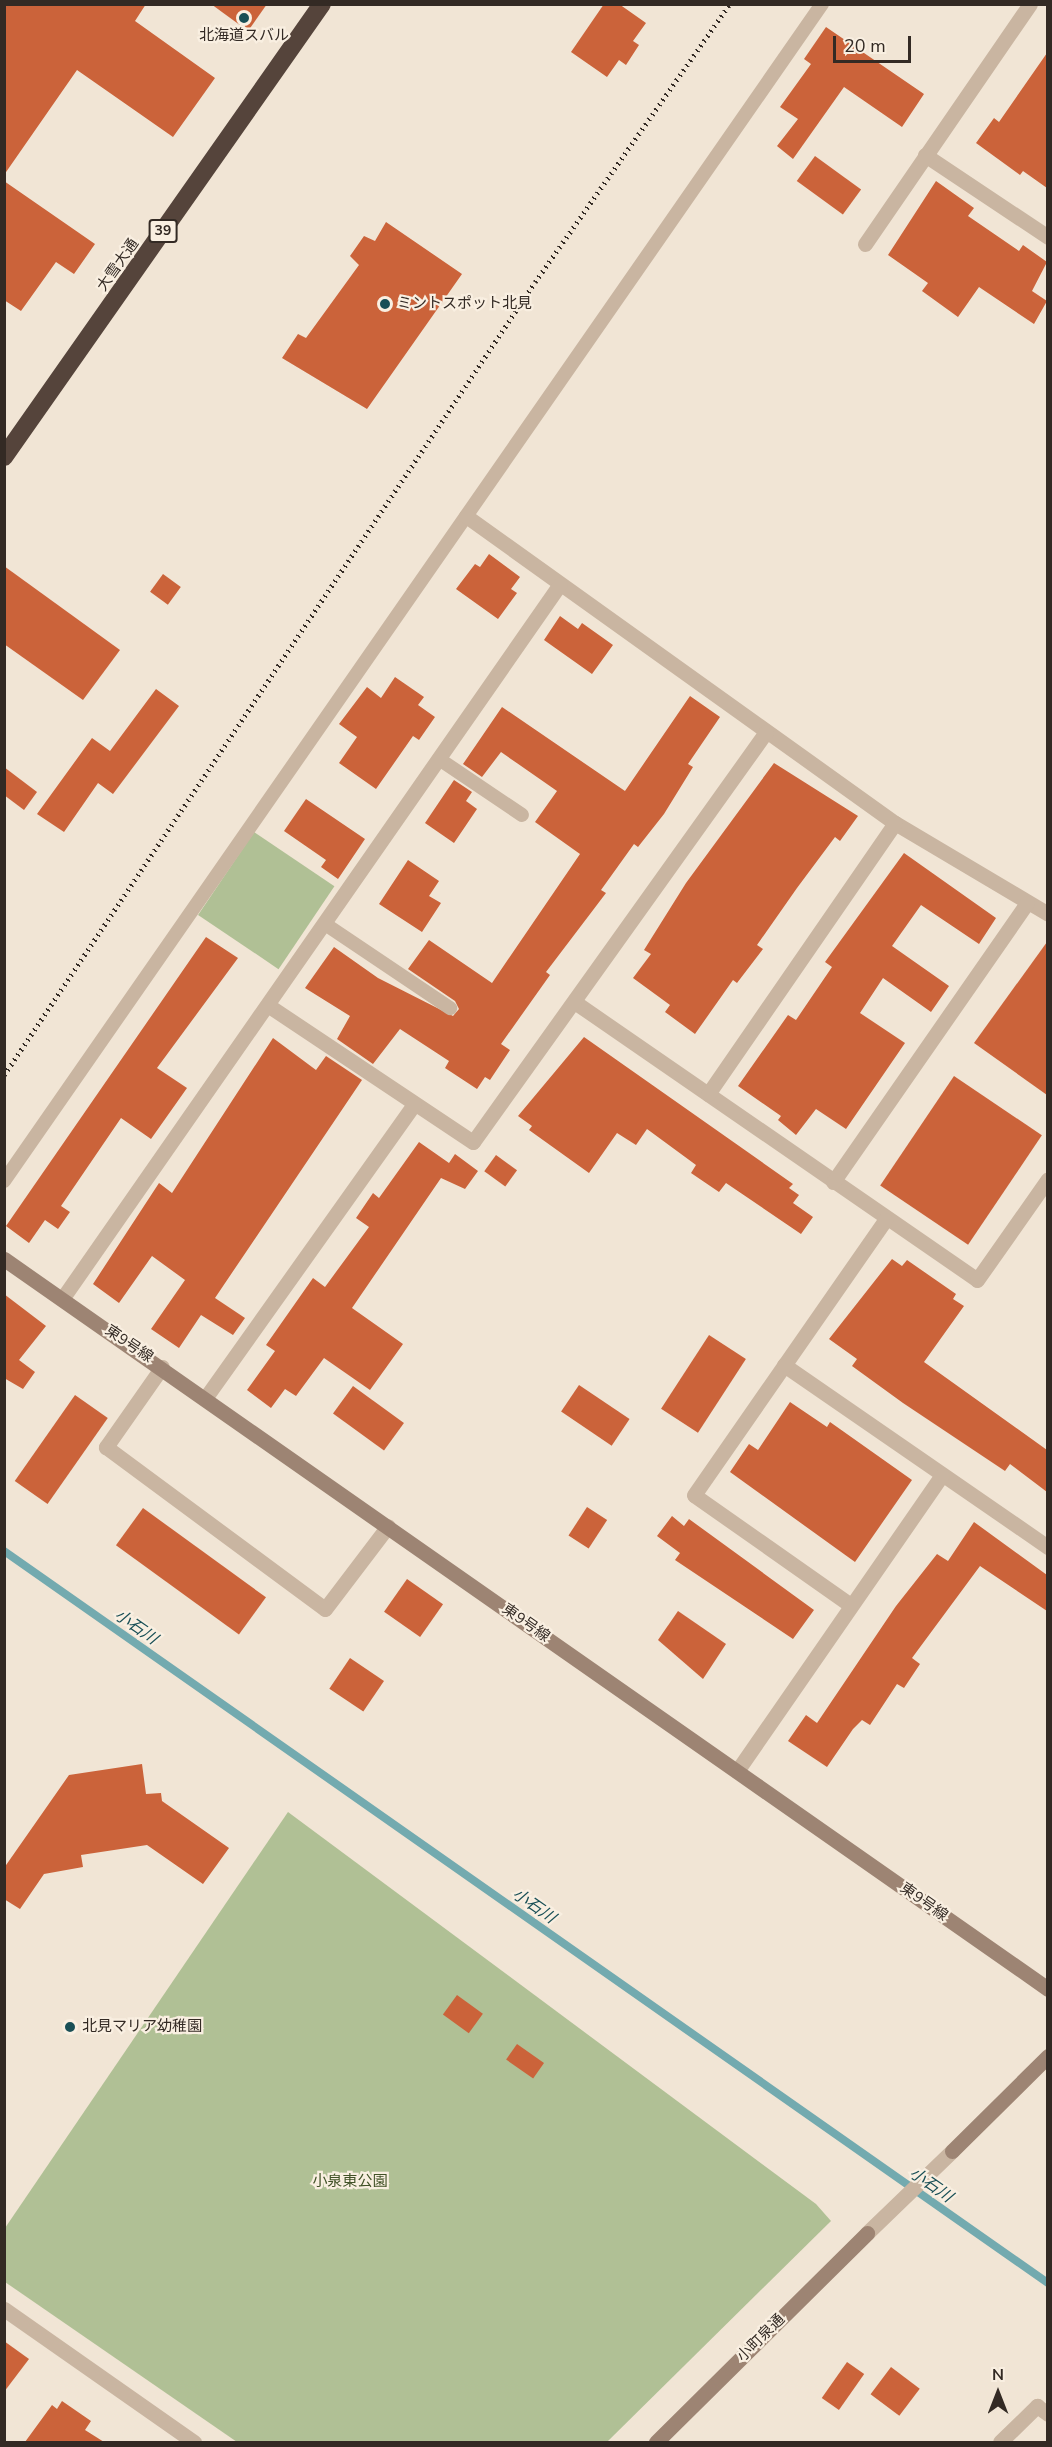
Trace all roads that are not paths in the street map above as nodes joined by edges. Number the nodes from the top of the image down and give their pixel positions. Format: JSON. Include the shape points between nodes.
{"nodes":[{"id":1,"x":322,"y":4,"type":"edge"},
{"id":2,"x":822,"y":4,"type":"edge"},
{"id":3,"x":1030,"y":4,"type":"edge"},
{"id":4,"x":925,"y":155,"type":"junction"},
{"id":5,"x":1047,"y":237,"type":"edge"},
{"id":6,"x":865,"y":243,"type":"dead end"},
{"id":7,"x":4,"y":457,"type":"edge"},
{"id":8,"x":466,"y":516,"type":"junction"},
{"id":9,"x":560,"y":584,"type":"junction"},
{"id":10,"x":766,"y":732,"type":"junction"},
{"id":11,"x":439,"y":759,"type":"junction"},
{"id":12,"x":522,"y":815,"type":"dead end"},
{"id":13,"x":895,"y":823,"type":"junction"},
{"id":14,"x":1027,"y":903,"type":"junction"},
{"id":15,"x":1047,"y":914,"type":"edge"},
{"id":16,"x":326,"y":924,"type":"junction"},
{"id":17,"x":576,"y":1004,"type":"junction"},
{"id":18,"x":269,"y":1006,"type":"junction"},
{"id":19,"x":450,"y":1008,"type":"dead end"},
{"id":20,"x":708,"y":1094,"type":"junction"},
{"id":21,"x":414,"y":1104,"type":"junction"},
{"id":22,"x":1047,"y":1179,"type":"edge"},
{"id":23,"x":4,"y":1181,"type":"edge"},
{"id":24,"x":833,"y":1182,"type":"junction"},
{"id":25,"x":885,"y":1220,"type":"junction"},
{"id":26,"x":4,"y":1259,"type":"edge"},
{"id":27,"x":62,"y":1299,"type":"junction"},
{"id":28,"x":784,"y":1365,"type":"junction"},
{"id":29,"x":162,"y":1367,"type":"junction"},
{"id":30,"x":206,"y":1397,"type":"junction"},
{"id":31,"x":942,"y":1475,"type":"junction"},
{"id":32,"x":387,"y":1526,"type":"junction"},
{"id":33,"x":1047,"y":1547,"type":"edge"},
{"id":34,"x":849,"y":1604,"type":"junction"},
{"id":35,"x":737,"y":1771,"type":"junction"},
{"id":36,"x":1047,"y":1989,"type":"edge"},
{"id":37,"x":1047,"y":2056,"type":"edge"},
{"id":38,"x":4,"y":2309,"type":"edge"},
{"id":39,"x":1047,"y":2414,"type":"edge"},
{"id":40,"x":194,"y":2442,"type":"edge"},
{"id":41,"x":656,"y":2442,"type":"edge"},
{"id":42,"x":1000,"y":2442,"type":"edge"}],
"edges":[{"from":1,"to":7,"type":"highway","name":"大雪大通","number":"39"},
{"from":2,"to":8,"type":"lane"},
{"from":3,"to":4,"type":"street"},
{"from":4,"to":5,"type":"street"},
{"from":4,"to":6,"type":"street"},
{"from":8,"to":9,"type":"street"},
{"from":8,"to":23,"type":"lane"},
{"from":9,"to":10,"type":"street","via":[[628,628]]},
{"from":9,"to":11,"type":"street"},
{"from":10,"to":13,"type":"street"},
{"from":10,"to":17,"type":"street"},
{"from":11,"to":12,"type":"lane"},
{"from":11,"to":16,"type":"street"},
{"from":13,"to":14,"type":"street"},
{"from":13,"to":20,"type":"street"},
{"from":14,"to":15,"type":"street"},
{"from":14,"to":24,"type":"street"},
{"from":16,"to":18,"type":"street"},
{"from":16,"to":19,"type":"lane"},
{"from":17,"to":20,"type":"street"},
{"from":17,"to":21,"type":"street","via":[[473,1142]]},
{"from":18,"to":21,"type":"street"},
{"from":18,"to":27,"type":"street"},
{"from":20,"to":24,"type":"street"},
{"from":21,"to":30,"type":"street"},
{"from":22,"to":25,"type":"street","via":[[977,1280]]},
{"from":24,"to":25,"type":"street"},
{"from":25,"to":28,"type":"street"},
{"from":26,"to":27,"type":"street","name":"東9号線"},
{"from":27,"to":29,"type":"street","name":"東9号線"},
{"from":28,"to":31,"type":"street"},
{"from":28,"to":34,"type":"street","via":[[694,1495]]},
{"from":29,"to":30,"type":"street","name":"東9号線"},
{"from":29,"to":32,"type":"street","via":[[106,1447],[325,1609]]},
{"from":30,"to":32,"type":"street","name":"東9号線"},
{"from":31,"to":33,"type":"street"},
{"from":31,"to":34,"type":"street"},
{"from":32,"to":35,"type":"street","name":"東9号線"},
{"from":34,"to":35,"type":"street"},
{"from":35,"to":36,"type":"street","name":"東9号線"},
{"from":37,"to":41,"type":"street","name":"小町泉通"},
{"from":38,"to":40,"type":"street"},
{"from":39,"to":42,"type":"street","via":[[1037,2406]]}]}
